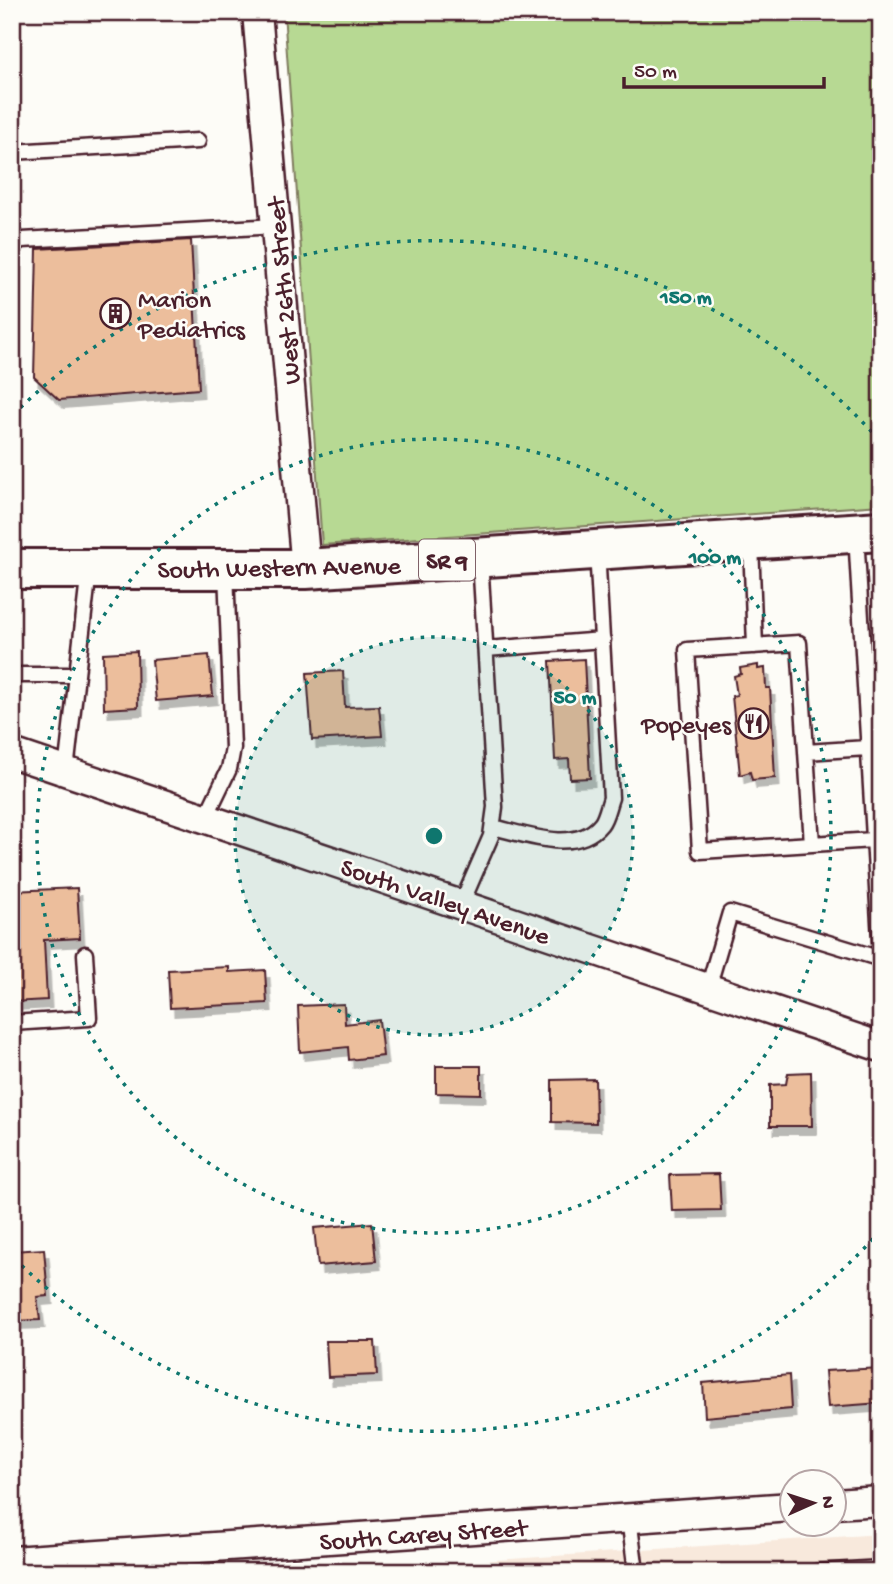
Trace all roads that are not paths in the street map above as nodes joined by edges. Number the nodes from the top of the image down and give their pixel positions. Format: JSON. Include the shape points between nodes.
{"nodes":[{"id":1,"x":257,"y":12,"type":"edge"},
{"id":2,"x":198,"y":141,"type":"dead end"},
{"id":3,"x":12,"y":152,"type":"edge"},
{"id":4,"x":276,"y":226,"type":"junction"},
{"id":5,"x":12,"y":245,"type":"edge"},
{"id":6,"x":868,"y":532,"type":"edge"},
{"id":7,"x":751,"y":540,"type":"junction"},
{"id":8,"x":597,"y":550,"type":"junction"},
{"id":9,"x":480,"y":558,"type":"junction"},
{"id":10,"x":12,"y":569,"type":"edge"},
{"id":11,"x":90,"y":569,"type":"junction"},
{"id":12,"x":226,"y":569,"type":"junction"},
{"id":13,"x":306,"y":569,"type":"junction"},
{"id":14,"x":603,"y":640,"type":"junction"},
{"id":15,"x":755,"y":646,"type":"junction"},
{"id":16,"x":486,"y":649,"type":"junction"},
{"id":17,"x":77,"y":675,"type":"junction"},
{"id":18,"x":12,"y":676,"type":"edge"},
{"id":19,"x":867,"y":748,"type":"junction"},
{"id":20,"x":806,"y":752,"type":"junction"},
{"id":21,"x":12,"y":753,"type":"edge"},
{"id":22,"x":875,"y":764,"type":"edge"},
{"id":23,"x":66,"y":771,"type":"junction"},
{"id":24,"x":205,"y":818,"type":"junction"},
{"id":25,"x":493,"y":827,"type":"junction"},
{"id":26,"x":873,"y":840,"type":"junction"},
{"id":27,"x":812,"y":844,"type":"junction"},
{"id":28,"x":461,"y":905,"type":"junction"},
{"id":29,"x":85,"y":954,"type":"dead end"},
{"id":30,"x":881,"y":958,"type":"edge"},
{"id":31,"x":708,"y":988,"type":"junction"},
{"id":32,"x":12,"y":1023,"type":"edge"},
{"id":33,"x":881,"y":1047,"type":"edge"},
{"id":34,"x":881,"y":1501,"type":"edge"},
{"id":35,"x":848,"y":1503,"type":"edge"},
{"id":36,"x":778,"y":1508,"type":"edge"},
{"id":37,"x":629,"y":1518,"type":"junction"},
{"id":38,"x":12,"y":1561,"type":"edge"},
{"id":39,"x":97,"y":1564,"type":"edge"},
{"id":40,"x":881,"y":1568,"type":"edge"},
{"id":41,"x":636,"y":1572,"type":"edge"},
{"id":42,"x":816,"y":1572,"type":"edge"}],
"edges":[{"from":1,"to":4,"type":"street","name":"West 26th Street"},
{"from":2,"to":3,"type":"lane"},
{"from":4,"to":5,"type":"lane","via":[[22,240]]},
{"from":4,"to":13,"type":"street","name":"West 26th Street"},
{"from":6,"to":7,"type":"highway","name":"South Western Avenue","number":"SR 9"},
{"from":6,"to":19,"type":"lane"},
{"from":7,"to":8,"type":"highway","name":"South Western Avenue","number":"SR 9"},
{"from":7,"to":15,"type":"lane"},
{"from":8,"to":9,"type":"highway","name":"South Western Avenue","number":"SR 9"},
{"from":8,"to":14,"type":"lane"},
{"from":9,"to":13,"type":"highway","name":"South Western Avenue","number":"SR 9"},
{"from":9,"to":16,"type":"lane"},
{"from":10,"to":11,"type":"highway","name":"South Western Avenue","number":"SR 9"},
{"from":11,"to":12,"type":"highway","name":"South Western Avenue","number":"SR 9"},
{"from":11,"to":17,"type":"lane"},
{"from":12,"to":13,"type":"highway","name":"South Western Avenue","number":"SR 9"},
{"from":12,"to":24,"type":"lane","via":[[233,748],[229,769]]},
{"from":14,"to":16,"type":"lane"},
{"from":14,"to":25,"type":"lane","via":[[611,798],[601,824],[570,841]]},
{"from":15,"to":20,"type":"lane","via":[[799,643]]},
{"from":15,"to":27,"type":"lane","via":[[687,650],[700,851]]},
{"from":16,"to":25,"type":"lane"},
{"from":17,"to":18,"type":"lane"},
{"from":17,"to":23,"type":"lane"},
{"from":19,"to":20,"type":"lane"},
{"from":19,"to":22,"type":"lane"},
{"from":20,"to":27,"type":"lane"},
{"from":21,"to":23,"type":"street","name":"South Valley Avenue"},
{"from":22,"to":26,"type":"lane"},
{"from":23,"to":24,"type":"street","name":"South Valley Avenue"},
{"from":24,"to":28,"type":"street","name":"South Valley Avenue"},
{"from":25,"to":28,"type":"lane"},
{"from":26,"to":27,"type":"lane"},
{"from":26,"to":30,"type":"lane"},
{"from":28,"to":31,"type":"street","name":"South Valley Avenue"},
{"from":29,"to":32,"type":"lane","via":[[89,1018]]},
{"from":30,"to":31,"type":"lane","via":[[730,913]]},
{"from":31,"to":33,"type":"street","name":"South Valley Avenue"},
{"from":34,"to":35,"type":"street"},
{"from":36,"to":37,"type":"street","name":"South Carey Street"},
{"from":37,"to":39,"type":"street","name":"South Carey Street"},
{"from":37,"to":41,"type":"lane"},
{"from":38,"to":39,"type":"street","name":"South Carey Street"},
{"from":40,"to":42,"type":"lane"}]}
